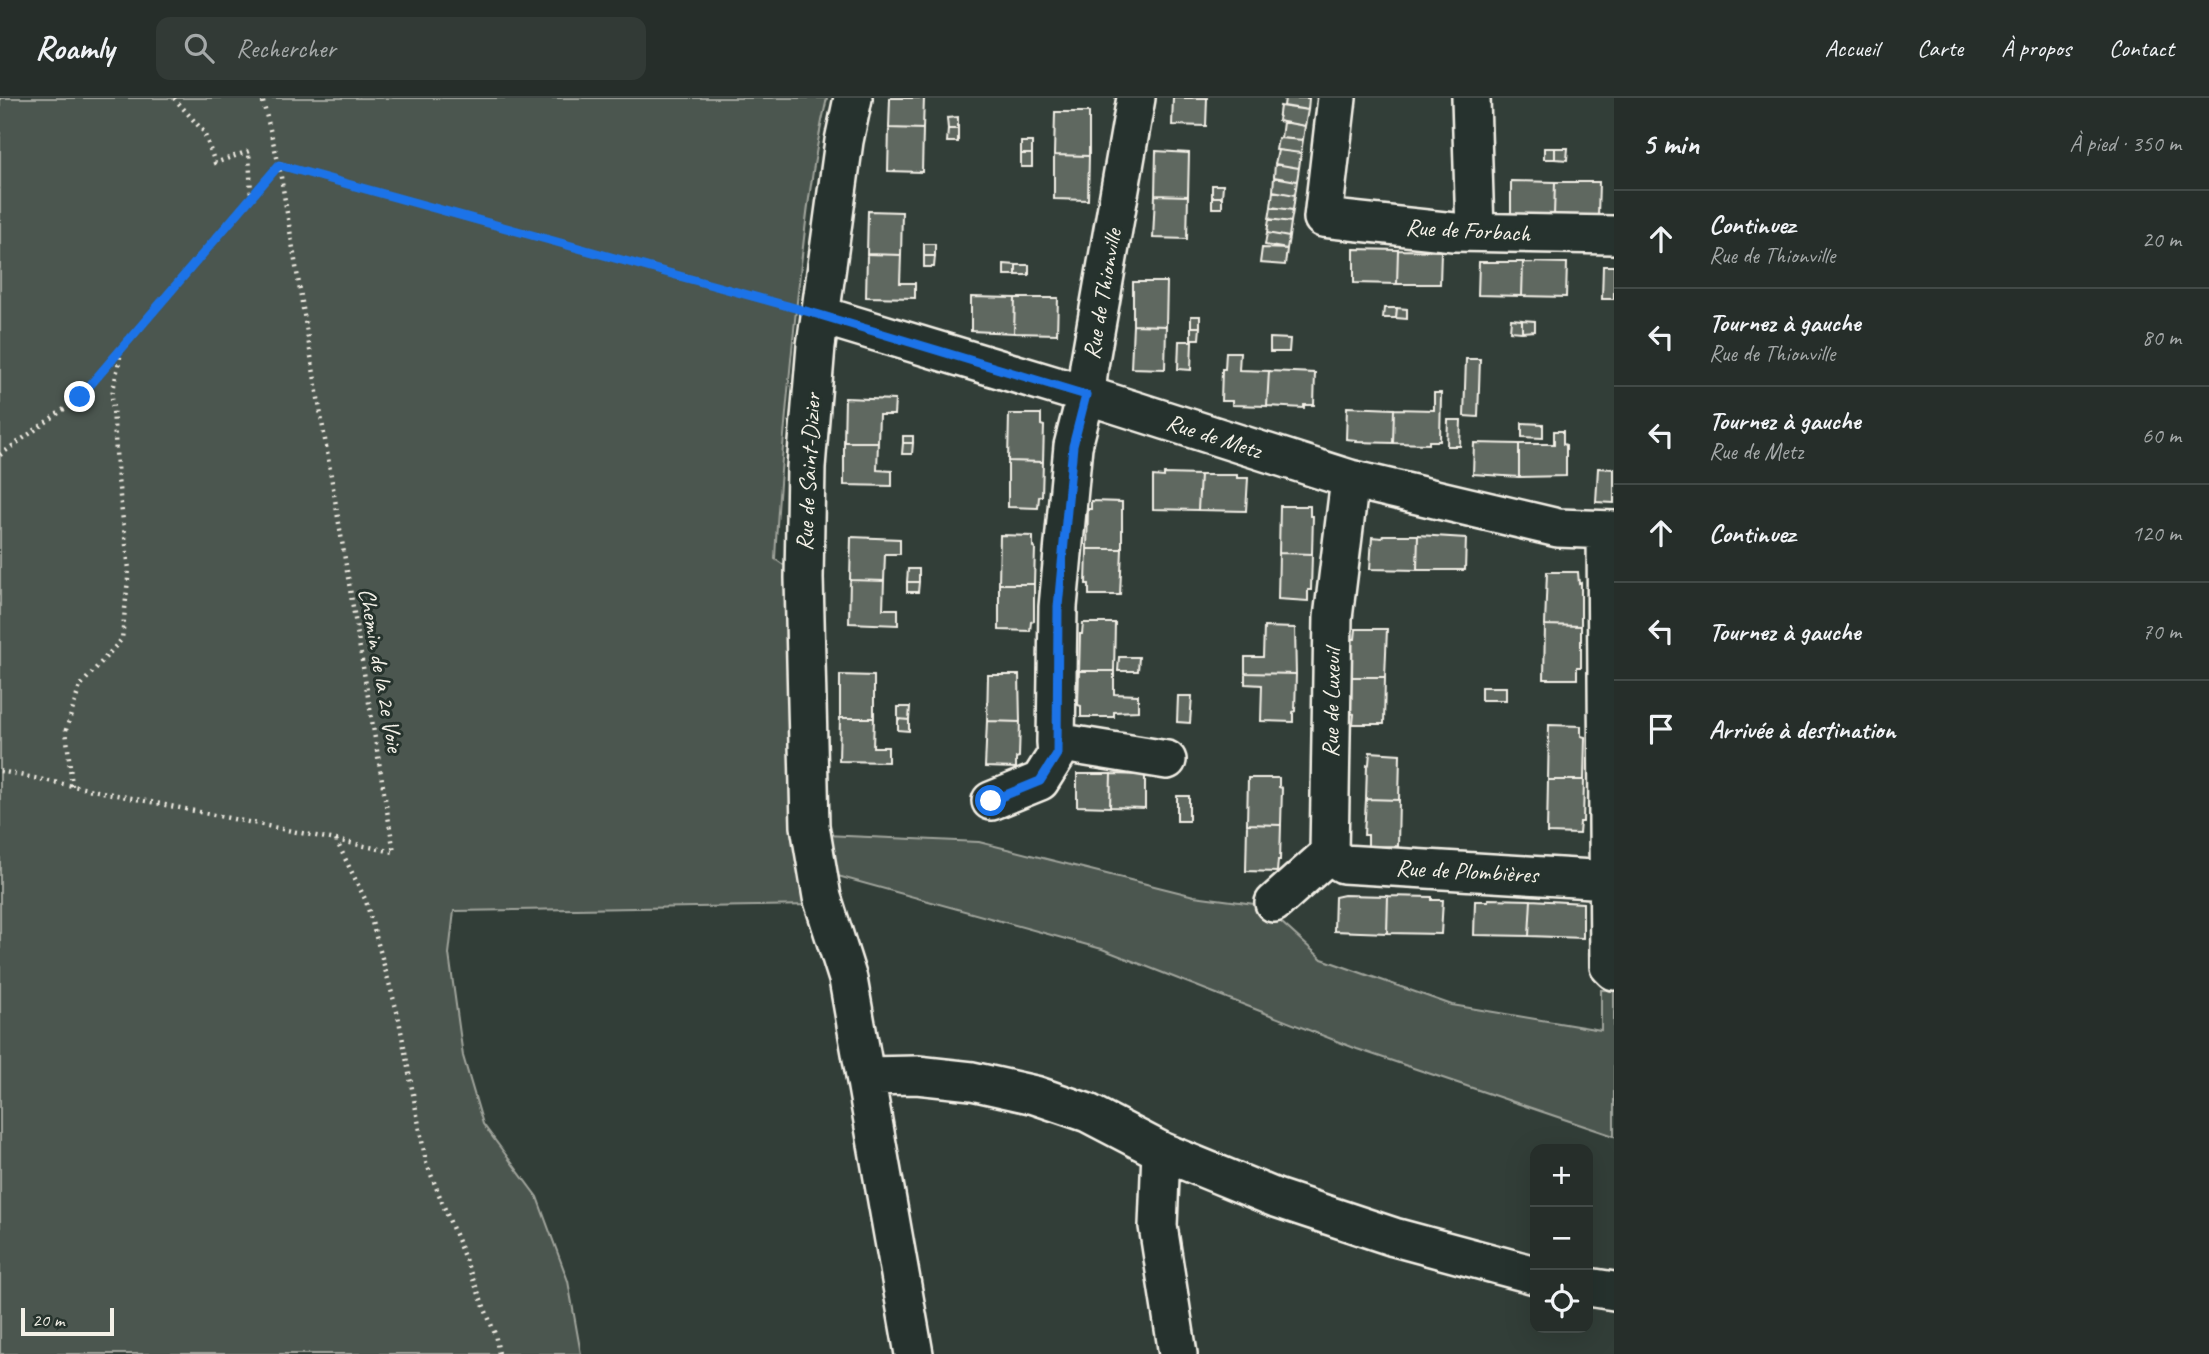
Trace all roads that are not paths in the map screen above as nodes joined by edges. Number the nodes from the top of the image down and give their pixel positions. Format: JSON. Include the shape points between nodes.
{"nodes":[{"id":1,"x":853,"y":98,"type":"edge"},
{"id":2,"x":1136,"y":98,"type":"edge"},
{"id":3,"x":1337,"y":98,"type":"edge"},
{"id":4,"x":1471,"y":98,"type":"edge"},
{"id":5,"x":1475,"y":232,"type":"junction"},
{"id":6,"x":1614,"y":235,"type":"edge"},
{"id":7,"x":820,"y":315,"type":"junction"},
{"id":8,"x":1086,"y":395,"type":"junction"},
{"id":9,"x":1350,"y":479,"type":"junction"},
{"id":10,"x":1610,"y":530,"type":"edge"},
{"id":11,"x":1056,"y":742,"type":"junction"},
{"id":12,"x":1167,"y":760,"type":"dead end"},
{"id":13,"x":991,"y":801,"type":"dead end"},
{"id":14,"x":1329,"y":855,"type":"junction"},
{"id":15,"x":1609,"y":880,"type":"junction"},
{"id":16,"x":1274,"y":903,"type":"dead end"},
{"id":17,"x":1614,"y":971,"type":"edge"},
{"id":18,"x":865,"y":1076,"type":"junction"},
{"id":19,"x":1161,"y":1152,"type":"junction"},
{"id":20,"x":1530,"y":1274,"type":"edge"},
{"id":21,"x":1593,"y":1288,"type":"edge"},
{"id":22,"x":1614,"y":1291,"type":"edge"},
{"id":23,"x":914,"y":1354,"type":"edge"},
{"id":24,"x":1178,"y":1354,"type":"edge"}],
"edges":[{"from":1,"to":7,"type":"street","name":"Rue de Saint-Dizier"},
{"from":2,"to":8,"type":"street","name":"Rue de Thionville"},
{"from":3,"to":5,"type":"street","name":"Rue de Forbach","via":[[1323,218]]},
{"from":4,"to":5,"type":"street"},
{"from":5,"to":6,"type":"street","name":"Rue de Forbach"},
{"from":7,"to":8,"type":"street","name":"Rue de Metz"},
{"from":7,"to":18,"type":"street","name":"Rue de Saint-Dizier","via":[[806,467],[804,564],[810,826],[822,897],[848,979]]},
{"from":8,"to":9,"type":"street","name":"Rue de Metz"},
{"from":8,"to":11,"type":"street","name":"Rue de Thionville","via":[[1073,446],[1058,607]]},
{"from":9,"to":10,"type":"street","name":"Rue de Metz","via":[[1558,528]]},
{"from":9,"to":14,"type":"street","name":"Rue de Luxeuil","via":[[1333,618]]},
{"from":10,"to":15,"type":"street"},
{"from":11,"to":12,"type":"street"},
{"from":11,"to":13,"type":"street","name":"Rue de Thionville","via":[[1057,754],[1040,781]]},
{"from":14,"to":15,"type":"street","name":"Rue de Plombières","via":[[1343,864]]},
{"from":14,"to":16,"type":"street"},
{"from":15,"to":17,"type":"street","via":[[1609,966]]},
{"from":18,"to":19,"type":"street","via":[[972,1081],[1035,1095],[1088,1113]]},
{"from":18,"to":23,"type":"street","name":"Rue de Saint-Dizier"},
{"from":19,"to":20,"type":"street","via":[[1276,1198],[1394,1237]]},
{"from":19,"to":24,"type":"street","via":[[1158,1226]]},
{"from":21,"to":22,"type":"street"}]}
